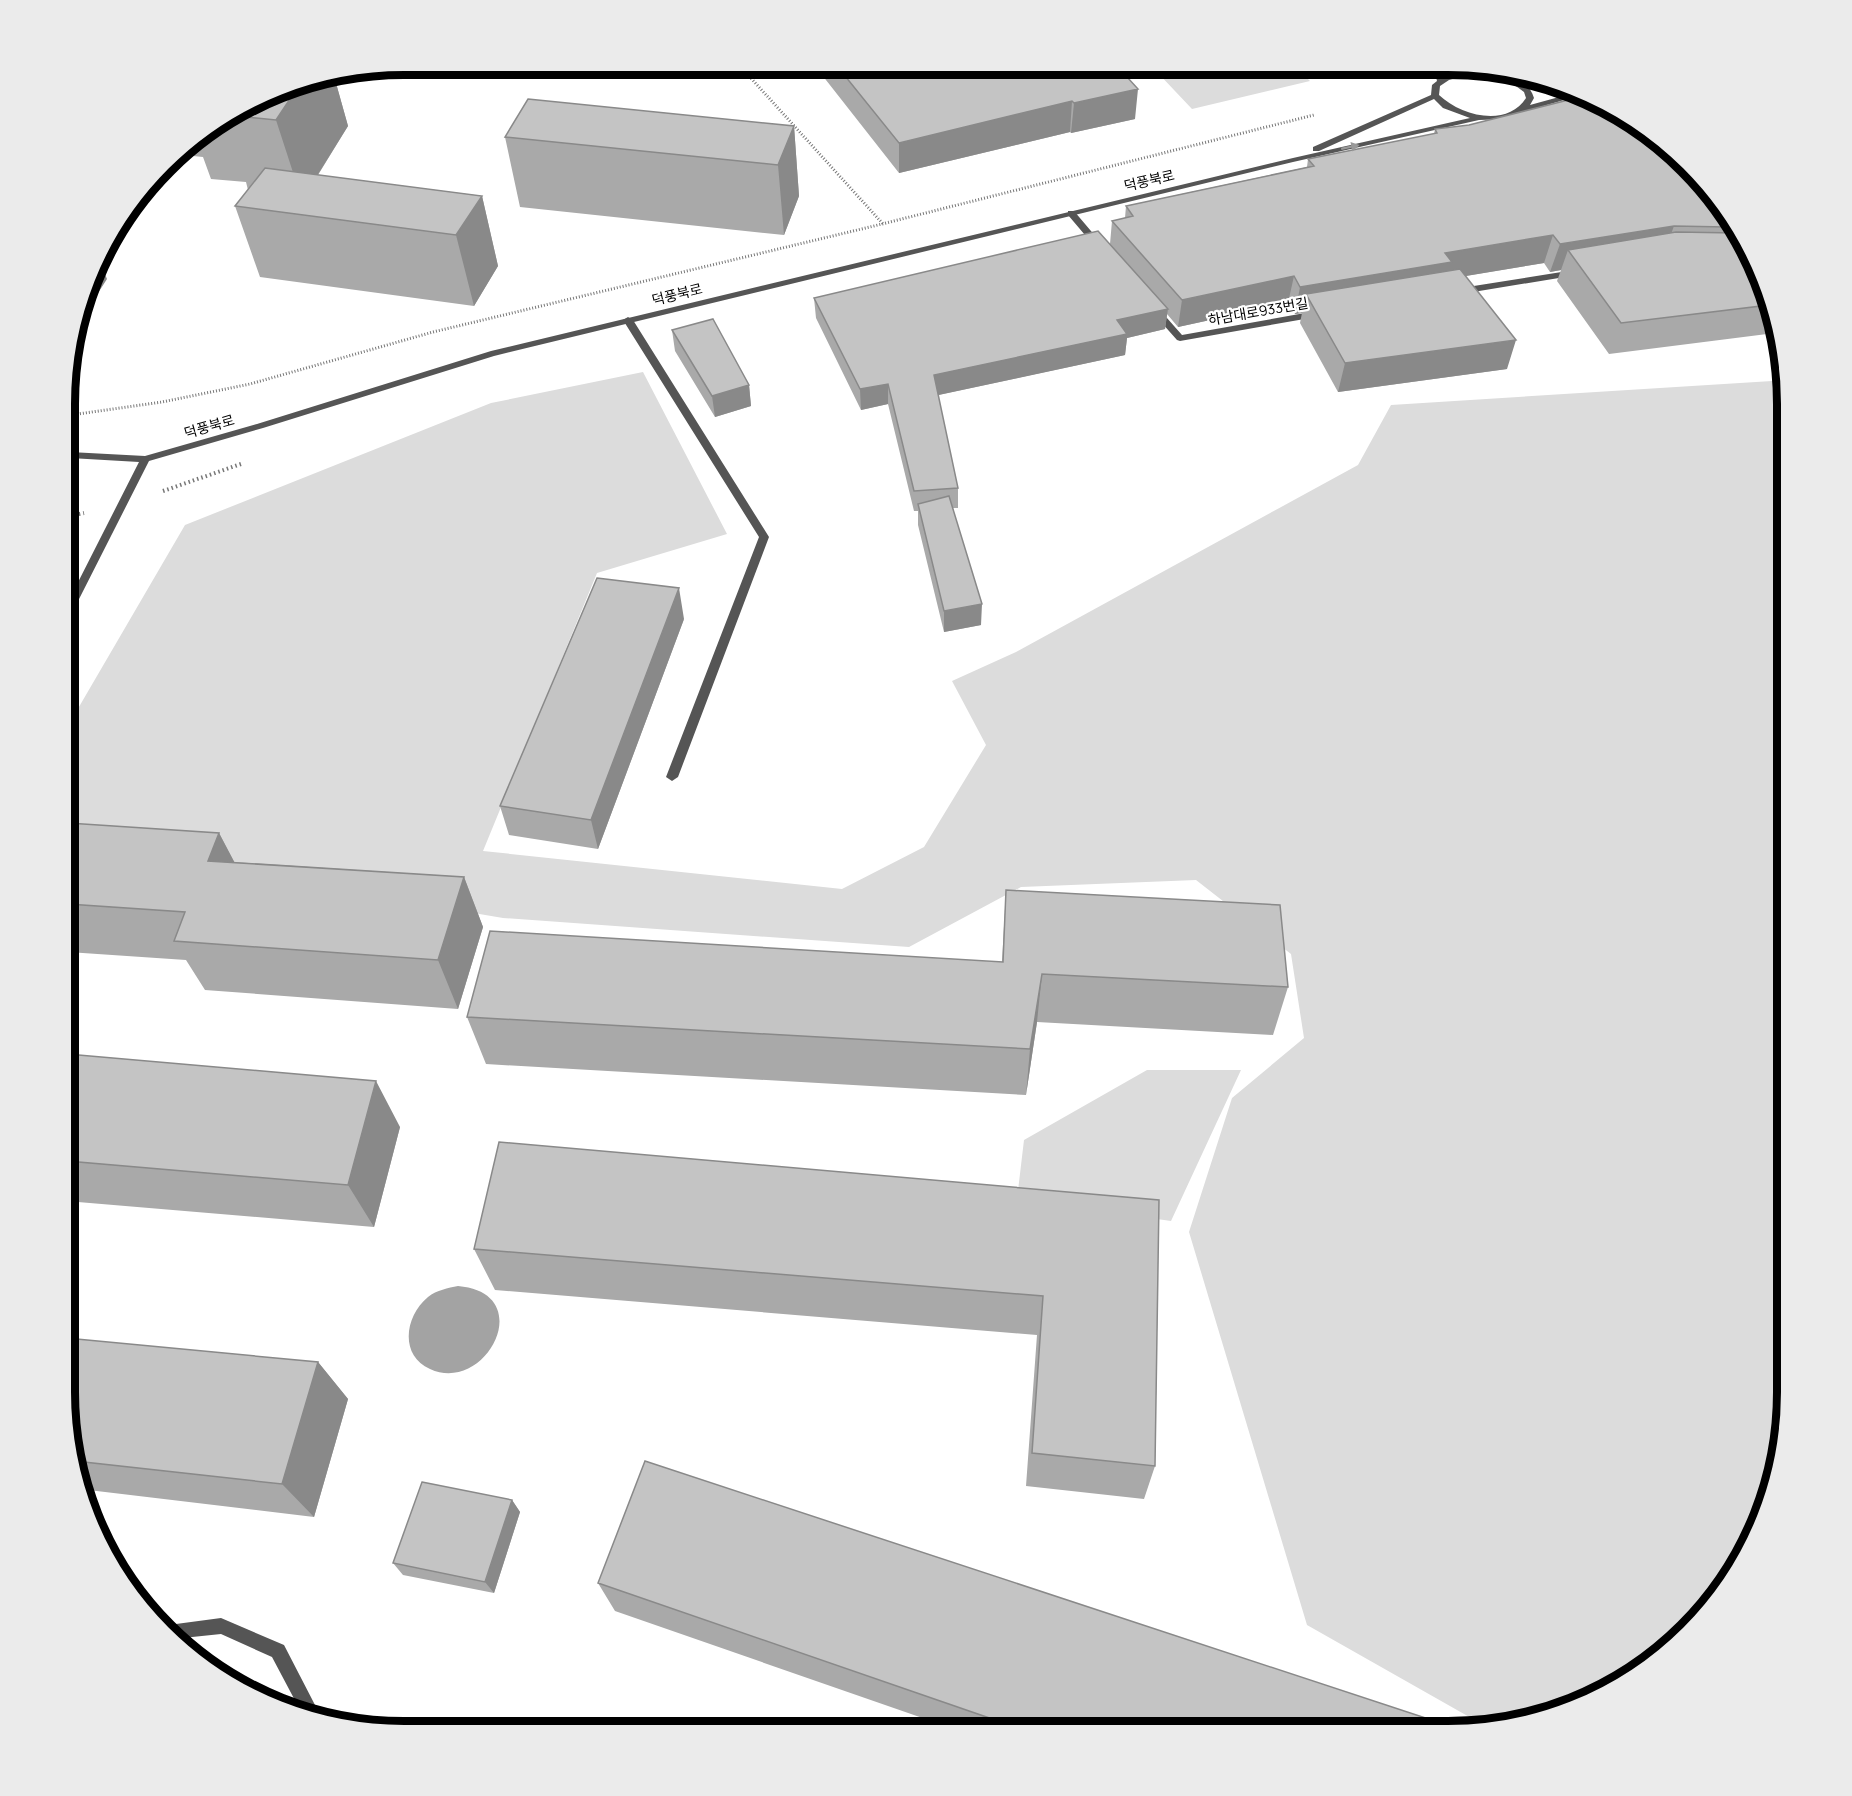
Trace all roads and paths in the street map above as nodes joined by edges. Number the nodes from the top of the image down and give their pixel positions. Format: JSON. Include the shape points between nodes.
{"nodes":[{"id":1,"x":748,"y":75,"type":"edge"},
{"id":2,"x":1440,"y":75,"type":"edge"},
{"id":3,"x":1454,"y":75,"type":"edge"},
{"id":4,"x":1441,"y":81,"type":"junction"},
{"id":5,"x":1515,"y":82,"type":"edge"},
{"id":6,"x":1435,"y":96,"type":"junction"},
{"id":7,"x":1567,"y":97,"type":"edge"},
{"id":8,"x":1523,"y":109,"type":"junction"},
{"id":9,"x":1323,"y":113,"type":"dead end"},
{"id":10,"x":1479,"y":118,"type":"junction"},
{"id":11,"x":1293,"y":160,"type":"junction"},
{"id":12,"x":1071,"y":213,"type":"junction"},
{"id":13,"x":884,"y":225,"type":"junction"},
{"id":14,"x":1102,"y":249,"type":"edge"},
{"id":15,"x":1586,"y":271,"type":"edge"},
{"id":16,"x":1450,"y":293,"type":"edge"},
{"id":17,"x":1148,"y":302,"type":"edge"},
{"id":18,"x":1321,"y":314,"type":"edge"},
{"id":19,"x":628,"y":320,"type":"junction"},
{"id":20,"x":75,"y":414,"type":"edge"},
{"id":21,"x":75,"y":455,"type":"edge"},
{"id":22,"x":145,"y":459,"type":"junction"},
{"id":23,"x":75,"y":597,"type":"edge"},
{"id":24,"x":672,"y":777,"type":"dead end"},
{"id":25,"x":178,"y":1631,"type":"edge"},
{"id":26,"x":307,"y":1706,"type":"edge"}],
"edges":[{"from":1,"to":13,"type":"path"},
{"from":2,"to":4,"type":"street"},
{"from":3,"to":4,"type":"street"},
{"from":4,"to":6,"type":"street","via":[[1436,85]]},
{"from":5,"to":8,"type":"street","via":[[1528,91],[1530,98]]},
{"from":6,"to":10,"type":"street","name":"덕풍북로","via":[[1461,114]]},
{"from":6,"to":11,"type":"street","name":"덕풍북로"},
{"from":7,"to":8,"type":"street","name":"덕풍북로"},
{"from":8,"to":10,"type":"street","name":"덕풍북로","via":[[1507,117]]},
{"from":9,"to":13,"type":"path"},
{"from":11,"to":10,"type":"street","name":"덕풍북로","one_way":true},
{"from":11,"to":12,"type":"street","name":"덕풍북로"},
{"from":12,"to":14,"type":"street"},
{"from":12,"to":19,"type":"street","name":"덕풍북로"},
{"from":13,"to":20,"type":"path","via":[[415,336],[240,388],[186,400]]},
{"from":15,"to":16,"type":"street"},
{"from":17,"to":18,"type":"street","name":"하남대로933번길","via":[[1180,338]]},
{"from":19,"to":22,"type":"street","name":"덕풍북로","via":[[491,354]]},
{"from":19,"to":24,"type":"street","via":[[764,537]]},
{"from":21,"to":22,"type":"street","name":"덕풍북로"},
{"from":22,"to":23,"type":"street"},
{"from":25,"to":26,"type":"street","via":[[221,1626],[278,1650]]}]}
